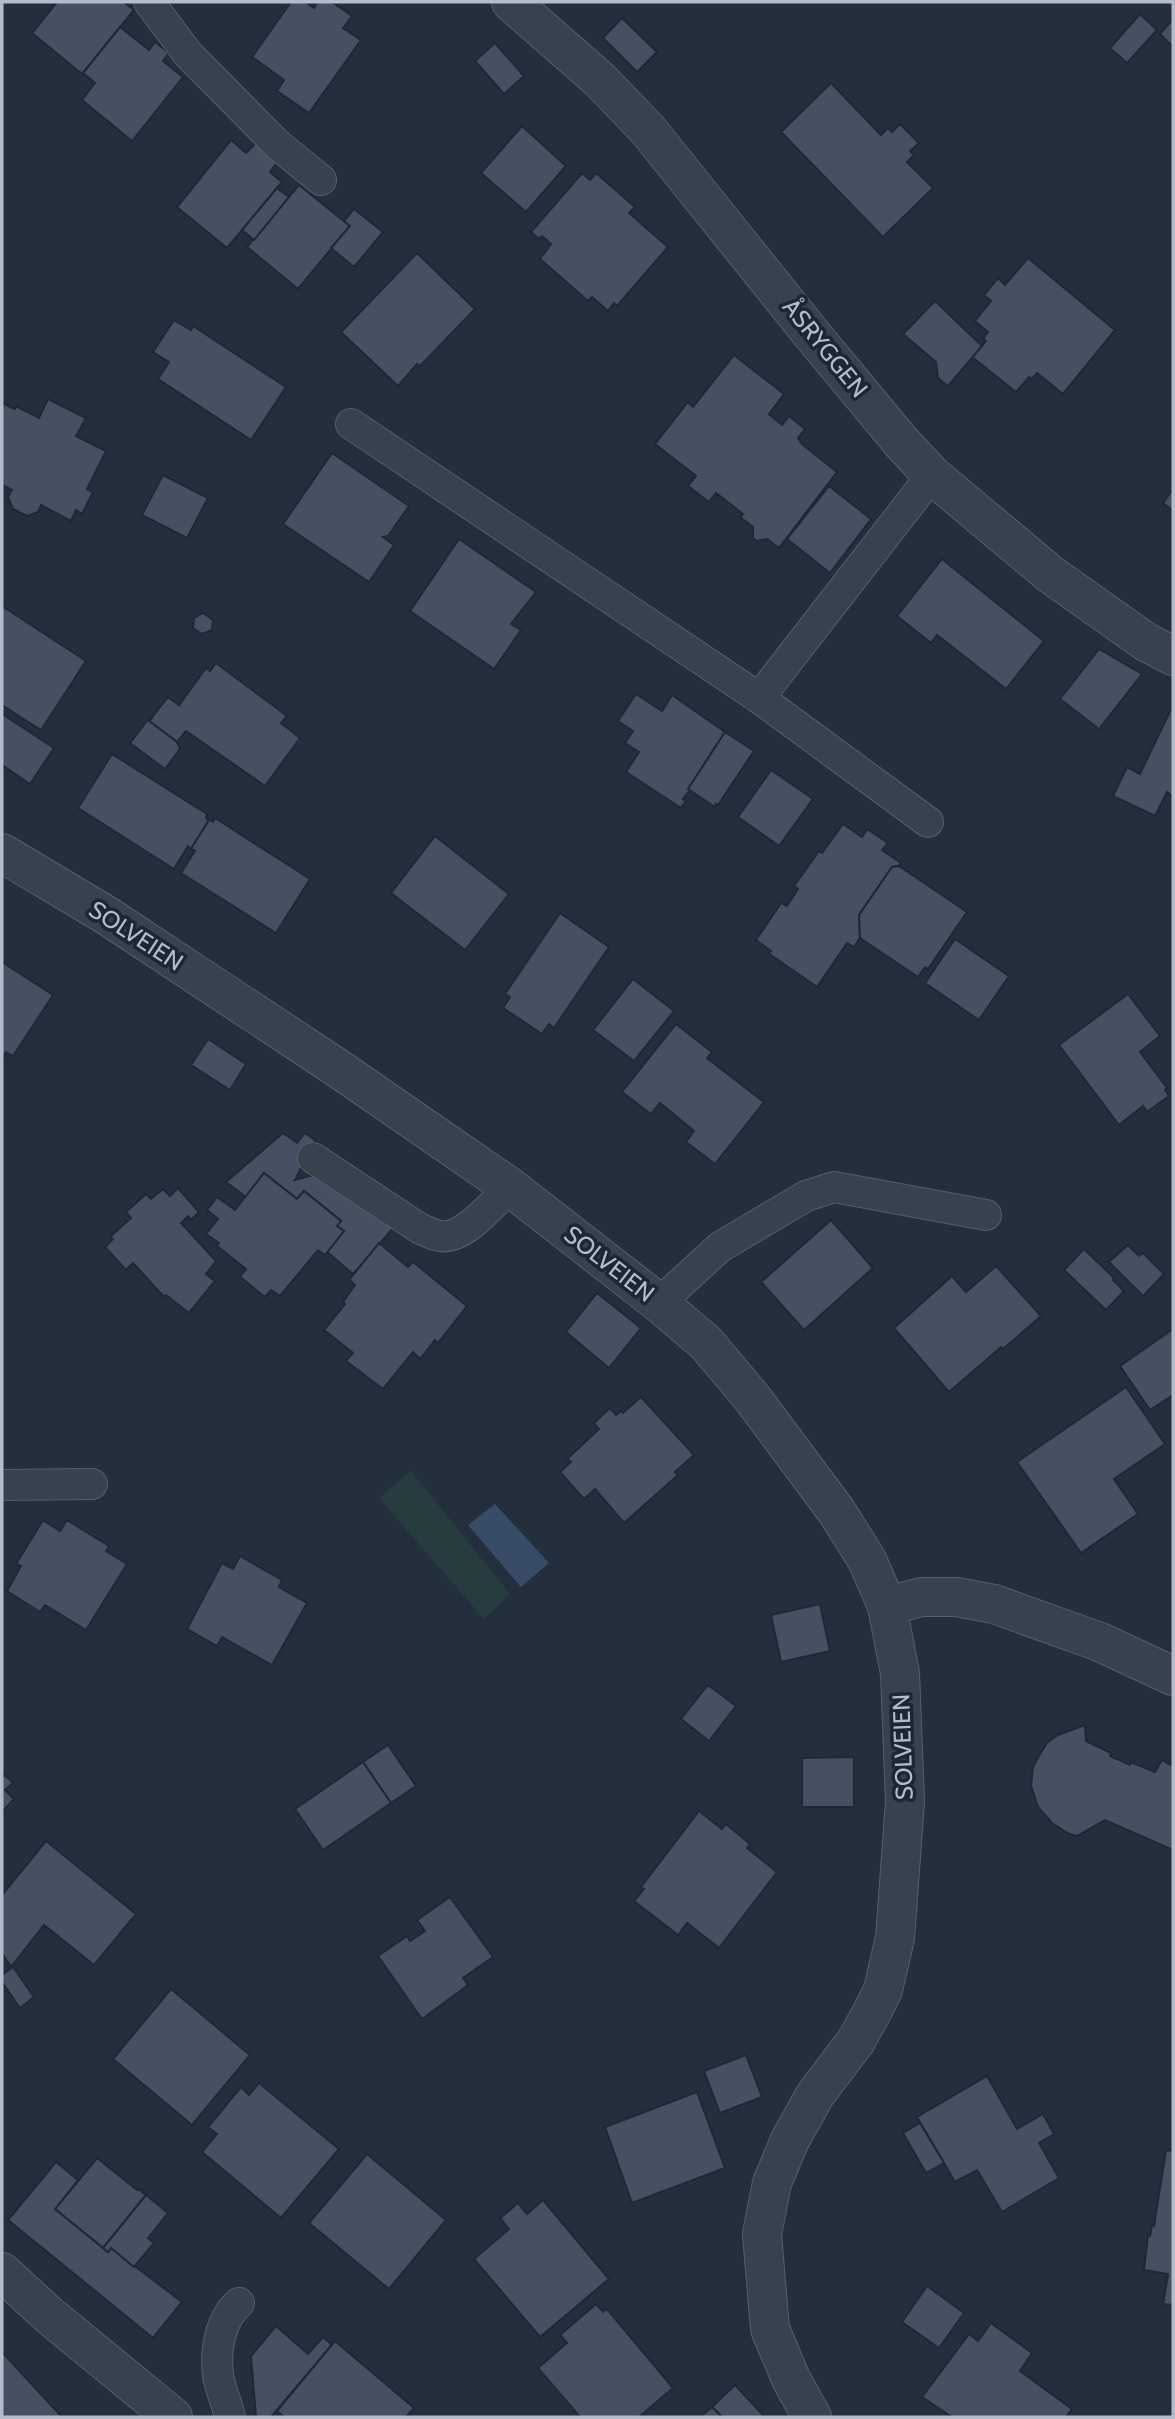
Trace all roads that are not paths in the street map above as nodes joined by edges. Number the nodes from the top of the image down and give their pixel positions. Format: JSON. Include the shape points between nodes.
{"nodes":[{"id":1,"x":149,"y":2,"type":"edge"},
{"id":2,"x":511,"y":2,"type":"edge"},
{"id":3,"x":321,"y":180,"type":"dead end"},
{"id":4,"x":351,"y":424,"type":"dead end"},
{"id":5,"x":932,"y":475,"type":"junction"},
{"id":6,"x":1173,"y":656,"type":"edge"},
{"id":7,"x":759,"y":698,"type":"junction"},
{"id":8,"x":928,"y":822,"type":"dead end"},
{"id":9,"x":2,"y":853,"type":"edge"},
{"id":10,"x":313,"y":1158,"type":"dead end"},
{"id":11,"x":510,"y":1187,"type":"junction"},
{"id":12,"x":986,"y":1215,"type":"dead end"},
{"id":13,"x":659,"y":1303,"type":"junction"},
{"id":14,"x":92,"y":1484,"type":"dead end"},
{"id":15,"x":2,"y":1485,"type":"edge"},
{"id":16,"x":887,"y":1606,"type":"junction"},
{"id":17,"x":1173,"y":1676,"type":"edge"},
{"id":18,"x":2,"y":2272,"type":"edge"},
{"id":19,"x":239,"y":2303,"type":"dead end"},
{"id":20,"x":173,"y":2417,"type":"edge"},
{"id":21,"x":230,"y":2417,"type":"edge"},
{"id":22,"x":812,"y":2417,"type":"edge"}],
"edges":[{"from":1,"to":3,"type":"lane","via":[[188,54],[278,145]]},
{"from":2,"to":5,"type":"street","name":"ÅSRYGGEN","via":[[600,80],[648,130]]},
{"from":4,"to":7,"type":"lane"},
{"from":5,"to":6,"type":"street","name":"ÅSRYGGEN","via":[[1050,574]]},
{"from":5,"to":7,"type":"lane"},
{"from":7,"to":8,"type":"lane"},
{"from":9,"to":11,"type":"street","name":"SOLVEIEN","via":[[246,1007]]},
{"from":10,"to":11,"type":"lane","via":[[438,1236],[462,1232]]},
{"from":11,"to":13,"type":"street","name":"SOLVEIEN"},
{"from":12,"to":13,"type":"lane","via":[[834,1187],[806,1196],[720,1247]]},
{"from":13,"to":16,"type":"street","name":"SOLVEIEN","via":[[706,1343],[753,1399],[837,1512],[867,1560]]},
{"from":14,"to":15,"type":"lane"},
{"from":16,"to":17,"type":"street","via":[[921,1597],[994,1604],[1100,1642]]},
{"from":16,"to":22,"type":"street","name":"SOLVEIEN","via":[[900,1673],[905,1802],[895,1938],[883,1990],[873,2010],[790,2140],[772,2183],[762,2235],[770,2329]]},
{"from":18,"to":20,"type":"street"},
{"from":19,"to":21,"type":"lane","via":[[222,2329],[218,2348],[218,2376]]}]}
